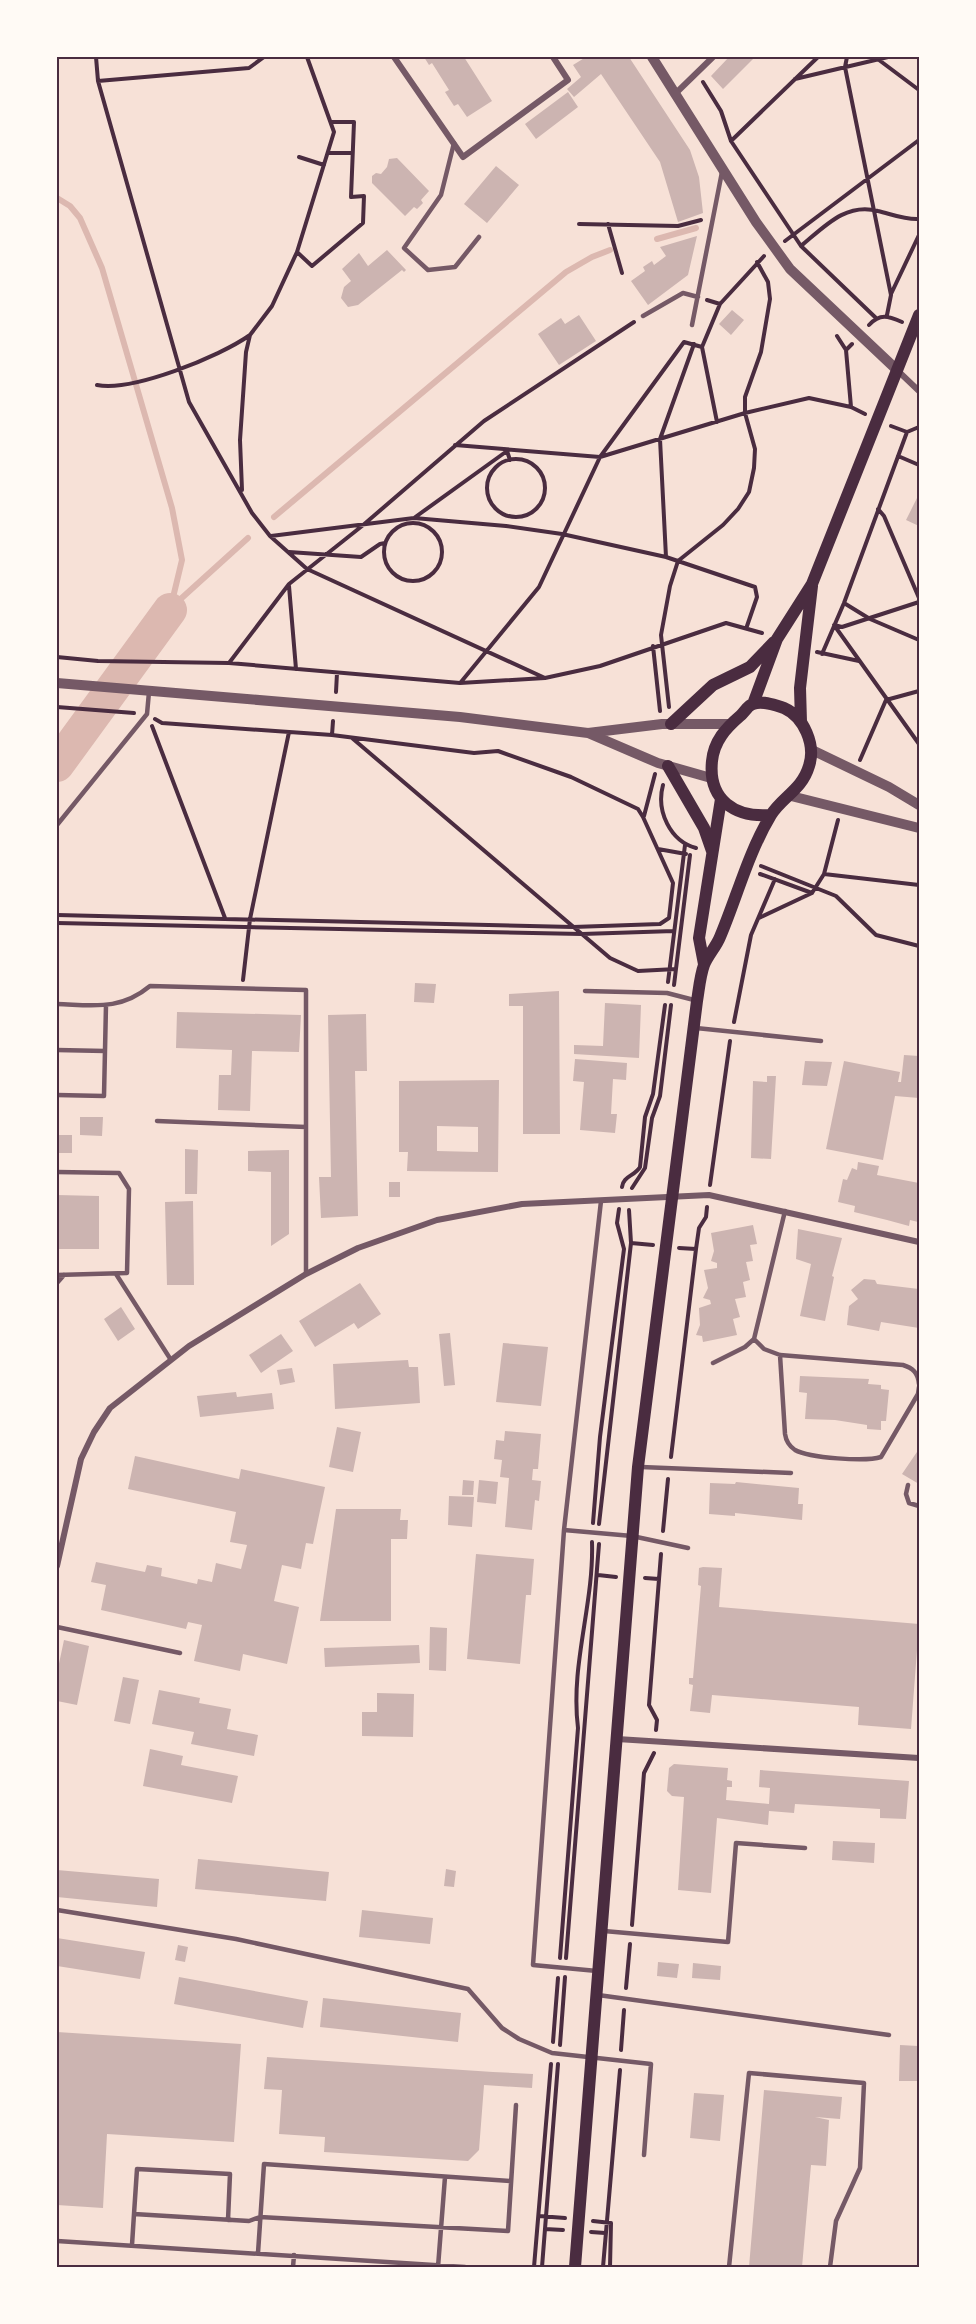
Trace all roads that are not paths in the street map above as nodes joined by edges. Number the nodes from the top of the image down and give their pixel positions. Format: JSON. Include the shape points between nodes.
{"nodes":[{"id":1,"x":394,"y":57,"type":"edge"},
{"id":2,"x":553,"y":57,"type":"edge"},
{"id":3,"x":652,"y":57,"type":"edge"},
{"id":4,"x":712,"y":57,"type":"edge"},
{"id":5,"x":676,"y":93,"type":"junction"},
{"id":6,"x":454,"y":143,"type":"junction"},
{"id":7,"x":723,"y":169,"type":"junction"},
{"id":8,"x":479,"y":237,"type":"dead end"},
{"id":9,"x":698,"y":297,"type":"junction"},
{"id":10,"x":919,"y":315,"type":"edge"},
{"id":11,"x":643,"y":316,"type":"road end"},
{"id":12,"x":692,"y":325,"type":"dead end"},
{"id":13,"x":897,"y":370,"type":"junction"},
{"id":14,"x":919,"y":391,"type":"edge"},
{"id":15,"x":813,"y":584,"type":"junction"},
{"id":16,"x":777,"y":639,"type":"junction"},
{"id":17,"x":57,"y":683,"type":"edge"},
{"id":18,"x":145,"y":689,"type":"junction"},
{"id":19,"x":753,"y":704,"type":"junction"},
{"id":20,"x":801,"y":722,"type":"junction"},
{"id":21,"x":671,"y":724,"type":"junction"},
{"id":22,"x":728,"y":724,"type":"junction"},
{"id":23,"x":588,"y":733,"type":"junction"},
{"id":24,"x":810,"y":749,"type":"junction"},
{"id":25,"x":668,"y":766,"type":"junction"},
{"id":26,"x":711,"y":778,"type":"junction"},
{"id":27,"x":791,"y":796,"type":"junction"},
{"id":28,"x":722,"y":799,"type":"junction"},
{"id":29,"x":919,"y":806,"type":"edge"},
{"id":30,"x":771,"y":815,"type":"junction"},
{"id":31,"x":57,"y":825,"type":"edge"},
{"id":32,"x":919,"y":828,"type":"edge"},
{"id":33,"x":713,"y":852,"type":"junction"},
{"id":34,"x":704,"y":964,"type":"junction"},
{"id":35,"x":585,"y":991,"type":"dead end"},
{"id":36,"x":697,"y":1001,"type":"junction"},
{"id":37,"x":57,"y":1004,"type":"edge"},
{"id":38,"x":106,"y":1005,"type":"junction"},
{"id":39,"x":693,"y":1028,"type":"junction"},
{"id":40,"x":820,"y":1041,"type":"dead end"},
{"id":41,"x":57,"y":1050,"type":"edge"},
{"id":42,"x":105,"y":1051,"type":"junction"},
{"id":43,"x":57,"y":1095,"type":"edge"},
{"id":44,"x":157,"y":1121,"type":"dead end"},
{"id":45,"x":306,"y":1127,"type":"junction"},
{"id":46,"x":57,"y":1172,"type":"edge"},
{"id":47,"x":670,"y":1198,"type":"junction"},
{"id":48,"x":601,"y":1202,"type":"junction"},
{"id":49,"x":784,"y":1211,"type":"junction"},
{"id":50,"x":919,"y":1242,"type":"edge"},
{"id":51,"x":116,"y":1274,"type":"junction"},
{"id":52,"x":306,"y":1274,"type":"junction"},
{"id":53,"x":57,"y":1275,"type":"edge"},
{"id":54,"x":64,"y":1275,"type":"junction"},
{"id":55,"x":57,"y":1283,"type":"edge"},
{"id":56,"x":754,"y":1339,"type":"junction"},
{"id":57,"x":780,"y":1354,"type":"junction"},
{"id":58,"x":171,"y":1360,"type":"junction"},
{"id":59,"x":713,"y":1363,"type":"dead end"},
{"id":60,"x":919,"y":1386,"type":"edge"},
{"id":61,"x":638,"y":1467,"type":"junction"},
{"id":62,"x":791,"y":1473,"type":"dead end"},
{"id":63,"x":908,"y":1485,"type":"dead end"},
{"id":64,"x":919,"y":1506,"type":"edge"},
{"id":65,"x":564,"y":1530,"type":"junction"},
{"id":66,"x":632,"y":1536,"type":"junction"},
{"id":67,"x":688,"y":1548,"type":"dead end"},
{"id":68,"x":57,"y":1566,"type":"edge"},
{"id":69,"x":57,"y":1627,"type":"edge"},
{"id":70,"x":180,"y":1653,"type":"dead end"},
{"id":71,"x":616,"y":1739,"type":"junction"},
{"id":72,"x":919,"y":1758,"type":"edge"},
{"id":73,"x":805,"y":1848,"type":"dead end"},
{"id":74,"x":57,"y":1910,"type":"edge"},
{"id":75,"x":601,"y":1931,"type":"junction"},
{"id":76,"x":598,"y":1971,"type":"junction"},
{"id":77,"x":596,"y":1995,"type":"junction"},
{"id":78,"x":889,"y":2035,"type":"dead end"},
{"id":79,"x":591,"y":2056,"type":"junction"},
{"id":80,"x":516,"y":2105,"type":"dead end"},
{"id":81,"x":644,"y":2154,"type":"dead end"},
{"id":82,"x":445,"y":2177,"type":"junction"},
{"id":83,"x":511,"y":2181,"type":"junction"},
{"id":84,"x":134,"y":2214,"type":"junction"},
{"id":85,"x":260,"y":2217,"type":"junction"},
{"id":86,"x":228,"y":2220,"type":"junction"},
{"id":87,"x":441,"y":2226,"type":"junction"},
{"id":88,"x":57,"y":2241,"type":"edge"},
{"id":89,"x":132,"y":2245,"type":"junction"},
{"id":90,"x":258,"y":2253,"type":"junction"},
{"id":91,"x":294,"y":2255,"type":"junction"},
{"id":92,"x":439,"y":2266,"type":"edge"},
{"id":93,"x":293,"y":2267,"type":"edge"},
{"id":94,"x":465,"y":2267,"type":"edge"},
{"id":95,"x":575,"y":2267,"type":"edge"},
{"id":96,"x":729,"y":2267,"type":"edge"},
{"id":97,"x":830,"y":2267,"type":"edge"}],
"edges":[{"from":1,"to":6,"type":"street"},
{"from":2,"to":6,"type":"street","via":[[568,80],[463,157]]},
{"from":3,"to":5,"type":"street"},
{"from":4,"to":5,"type":"street"},
{"from":5,"to":7,"type":"street"},
{"from":6,"to":8,"type":"lane","via":[[441,195],[404,248],[428,270],[455,267]]},
{"from":7,"to":9,"type":"lane"},
{"from":7,"to":13,"type":"street","via":[[790,269]]},
{"from":9,"to":11,"type":"lane","via":[[683,294]]},
{"from":9,"to":12,"type":"lane"},
{"from":10,"to":13,"type":"main road"},
{"from":13,"to":14,"type":"street"},
{"from":13,"to":15,"type":"main road"},
{"from":15,"to":16,"type":"main road"},
{"from":15,"to":20,"type":"main road","via":[[800,688]]},
{"from":16,"to":19,"type":"main road"},
{"from":16,"to":21,"type":"main road","via":[[750,667],[713,685]]},
{"from":17,"to":18,"type":"street"},
{"from":18,"to":23,"type":"street","via":[[460,717]]},
{"from":18,"to":31,"type":"lane","via":[[147,714]]},
{"from":19,"to":20,"type":"main road","via":[[771,703],[788,710]]},
{"from":19,"to":22,"type":"main road"},
{"from":20,"to":24,"type":"main road"},
{"from":21,"to":22,"type":"street"},
{"from":21,"to":23,"type":"street"},
{"from":22,"to":26,"type":"main road","via":[[712,758]]},
{"from":23,"to":25,"type":"street"},
{"from":24,"to":27,"type":"main road","via":[[810,765]]},
{"from":24,"to":29,"type":"street"},
{"from":25,"to":26,"type":"street"},
{"from":25,"to":33,"type":"main road","via":[[704,828]]},
{"from":26,"to":28,"type":"main road"},
{"from":27,"to":30,"type":"main road"},
{"from":27,"to":32,"type":"street"},
{"from":28,"to":30,"type":"main road","via":[[744,814]]},
{"from":28,"to":33,"type":"main road"},
{"from":30,"to":34,"type":"main road","via":[[719,940]]},
{"from":33,"to":34,"type":"main road","via":[[699,938]]},
{"from":34,"to":36,"type":"main road"},
{"from":35,"to":36,"type":"lane","via":[[669,994]]},
{"from":36,"to":39,"type":"main road"},
{"from":37,"to":38,"type":"lane"},
{"from":38,"to":42,"type":"lane"},
{"from":38,"to":45,"type":"lane","via":[[128,1002],[150,987],[306,990]]},
{"from":39,"to":40,"type":"lane"},
{"from":39,"to":47,"type":"main road"},
{"from":41,"to":42,"type":"lane"},
{"from":42,"to":43,"type":"lane","via":[[104,1096]]},
{"from":44,"to":45,"type":"lane"},
{"from":45,"to":52,"type":"lane"},
{"from":46,"to":51,"type":"lane","via":[[119,1173],[129,1189],[127,1273]]},
{"from":47,"to":48,"type":"street"},
{"from":47,"to":49,"type":"street","via":[[709,1196]]},
{"from":47,"to":61,"type":"main road"},
{"from":48,"to":52,"type":"street","via":[[522,1204],[437,1220],[358,1248]]},
{"from":48,"to":65,"type":"lane"},
{"from":49,"to":50,"type":"street"},
{"from":49,"to":56,"type":"lane"},
{"from":51,"to":54,"type":"lane"},
{"from":51,"to":58,"type":"lane"},
{"from":52,"to":58,"type":"street"},
{"from":53,"to":54,"type":"lane"},
{"from":54,"to":55,"type":"lane"},
{"from":56,"to":57,"type":"lane","via":[[764,1349]]},
{"from":56,"to":59,"type":"lane"},
{"from":57,"to":60,"type":"lane","via":[[903,1365],[912,1368]]},
{"from":57,"to":60,"type":"lane","via":[[784,1434],[795,1449],[806,1453],[870,1460],[881,1457]]},
{"from":58,"to":68,"type":"street","via":[[110,1408],[94,1432],[81,1459]]},
{"from":61,"to":62,"type":"lane"},
{"from":61,"to":66,"type":"main road"},
{"from":63,"to":64,"type":"lane","via":[[906,1498]]},
{"from":65,"to":66,"type":"lane"},
{"from":65,"to":76,"type":"lane","via":[[533,1965]]},
{"from":66,"to":67,"type":"lane"},
{"from":66,"to":71,"type":"main road"},
{"from":69,"to":70,"type":"lane"},
{"from":71,"to":72,"type":"street"},
{"from":71,"to":75,"type":"main road"},
{"from":73,"to":75,"type":"lane","via":[[736,1843],[728,1942]]},
{"from":74,"to":79,"type":"lane","via":[[236,1939],[468,1989],[502,2028],[519,2039],[552,2053]]},
{"from":75,"to":76,"type":"main road"},
{"from":76,"to":77,"type":"main road"},
{"from":77,"to":78,"type":"lane"},
{"from":77,"to":79,"type":"main road"},
{"from":79,"to":81,"type":"lane","via":[[651,2064]]},
{"from":79,"to":95,"type":"main road"},
{"from":80,"to":83,"type":"lane"},
{"from":82,"to":83,"type":"lane"},
{"from":82,"to":85,"type":"lane","via":[[264,2164]]},
{"from":82,"to":87,"type":"lane"},
{"from":83,"to":87,"type":"lane","via":[[508,2230]]},
{"from":84,"to":86,"type":"lane"},
{"from":84,"to":86,"type":"lane","via":[[137,2169],[230,2174]]},
{"from":84,"to":89,"type":"lane"},
{"from":85,"to":86,"type":"lane"},
{"from":85,"to":87,"type":"lane"},
{"from":85,"to":90,"type":"lane"},
{"from":87,"to":92,"type":"lane"},
{"from":88,"to":89,"type":"lane"},
{"from":89,"to":90,"type":"lane"},
{"from":90,"to":91,"type":"lane"},
{"from":91,"to":92,"type":"lane"},
{"from":91,"to":93,"type":"lane"},
{"from":92,"to":94,"type":"lane"},
{"from":96,"to":97,"type":"lane","via":[[749,2073],[864,2083],[860,2168],[836,2221]]}]}
